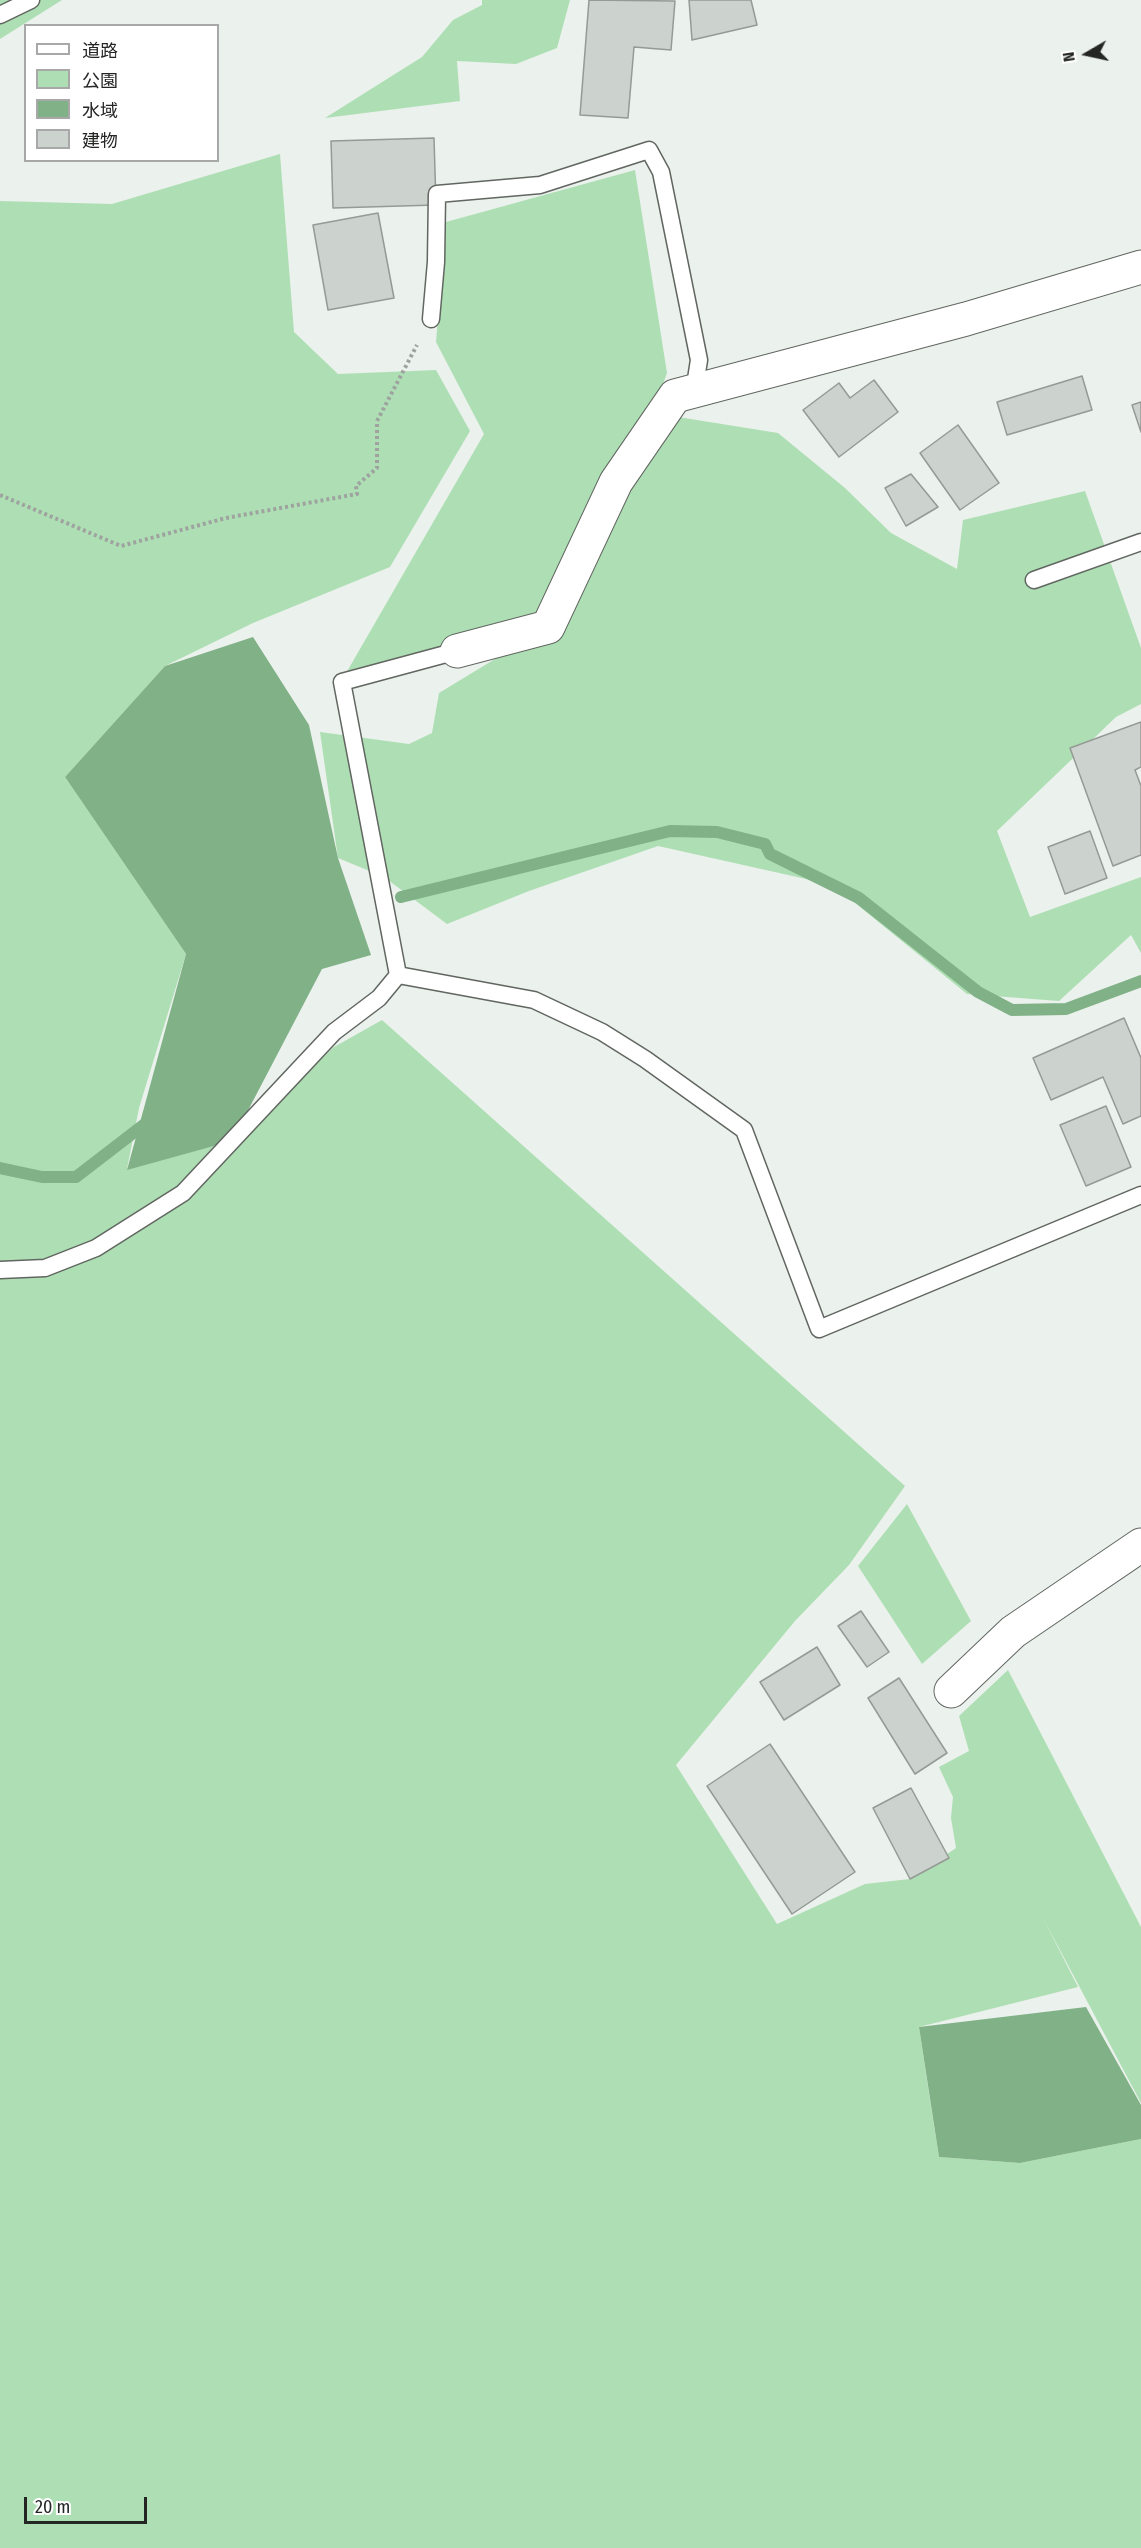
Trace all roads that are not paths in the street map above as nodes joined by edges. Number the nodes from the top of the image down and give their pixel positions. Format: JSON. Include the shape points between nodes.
{"nodes":[{"id":1,"x":31,"y":0,"type":"edge"},
{"id":2,"x":0,"y":15,"type":"edge"},
{"id":3,"x":1141,"y":267,"type":"edge"},
{"id":4,"x":431,"y":319,"type":"road end"},
{"id":5,"x":694,"y":392,"type":"junction"},
{"id":6,"x":1141,"y":542,"type":"edge"},
{"id":7,"x":1034,"y":580,"type":"dead end"},
{"id":8,"x":457,"y":651,"type":"joint"},
{"id":9,"x":398,"y":975,"type":"junction"},
{"id":10,"x":1141,"y":1195,"type":"edge"},
{"id":11,"x":0,"y":1269,"type":"edge"},
{"id":12,"x":1141,"y":1545,"type":"edge"},
{"id":13,"x":951,"y":1691,"type":"dead end"}],
"edges":[{"from":1,"to":2,"type":"lane"},
{"from":3,"to":5,"type":"street"},
{"from":4,"to":5,"type":"lane","via":[[437,194],[540,184],[648,150],[661,172],[699,360]]},
{"from":5,"to":8,"type":"street","via":[[675,396],[616,482],[548,627]]},
{"from":6,"to":7,"type":"lane"},
{"from":8,"to":9,"type":"lane","via":[[342,682]]},
{"from":9,"to":10,"type":"lane","via":[[534,1000],[602,1032],[744,1130],[819,1329]]},
{"from":9,"to":11,"type":"lane","via":[[379,998],[334,1032],[183,1193],[96,1248],[45,1268]]},
{"from":12,"to":13,"type":"street","via":[[1013,1632]]}]}
